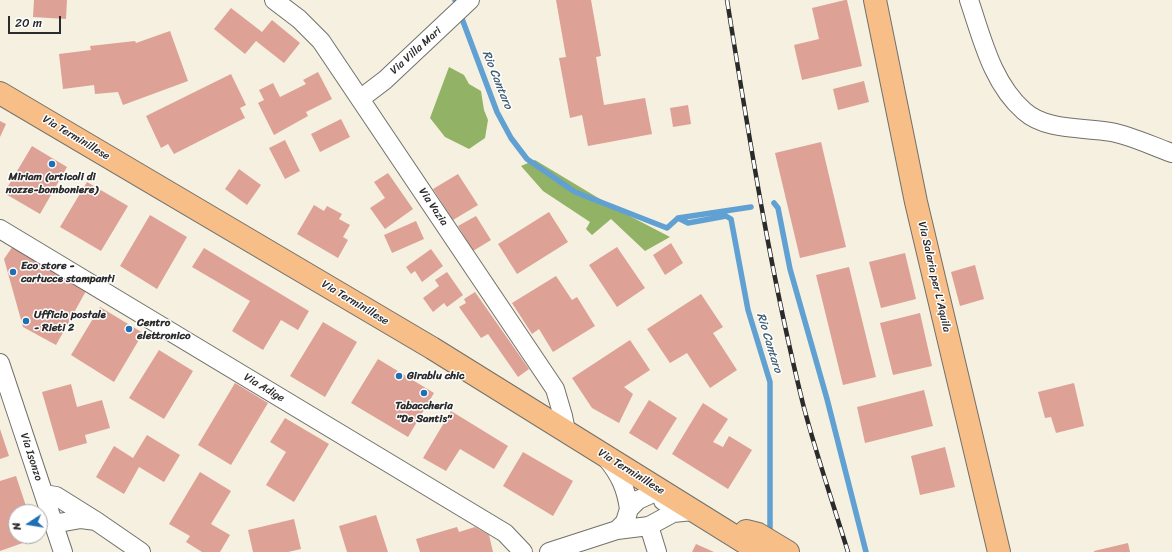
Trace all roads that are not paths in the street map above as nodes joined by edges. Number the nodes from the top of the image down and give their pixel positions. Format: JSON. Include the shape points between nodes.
{"nodes":[{"id":1,"x":274,"y":0,"type":"edge"},
{"id":2,"x":875,"y":0,"type":"edge"},
{"id":3,"x":969,"y":0,"type":"edge"},
{"id":4,"x":466,"y":4,"type":"edge"},
{"id":5,"x":0,"y":93,"type":"edge"},
{"id":6,"x":360,"y":98,"type":"junction"},
{"id":7,"x":1172,"y":153,"type":"edge"},
{"id":8,"x":0,"y":229,"type":"edge"},
{"id":9,"x":0,"y":363,"type":"edge"},
{"id":10,"x":566,"y":431,"type":"junction"},
{"id":11,"x":604,"y":455,"type":"junction"},
{"id":12,"x":660,"y":490,"type":"junction"},
{"id":13,"x":44,"y":494,"type":"junction"},
{"id":14,"x":629,"y":509,"type":"junction"},
{"id":15,"x":700,"y":515,"type":"junction"},
{"id":16,"x":96,"y":521,"type":"junction"},
{"id":17,"x":54,"y":524,"type":"junction"},
{"id":18,"x":654,"y":524,"type":"junction"},
{"id":19,"x":616,"y":530,"type":"junction"},
{"id":20,"x":756,"y":545,"type":"edge"},
{"id":21,"x":63,"y":552,"type":"edge"},
{"id":22,"x":141,"y":552,"type":"edge"},
{"id":23,"x":523,"y":552,"type":"edge"},
{"id":24,"x":549,"y":552,"type":"edge"},
{"id":25,"x":657,"y":552,"type":"edge"},
{"id":26,"x":787,"y":552,"type":"edge"},
{"id":27,"x":999,"y":552,"type":"edge"}],
"edges":[{"from":1,"to":6,"type":"street","name":"Via Vazia","via":[[299,19],[321,41]]},
{"from":2,"to":27,"type":"main road","name":"Via Salaria per L'Aquila","via":[[916,202]]},
{"from":3,"to":7,"type":"street","via":[[988,57],[1001,83],[1024,111],[1050,123],[1113,132]]},
{"from":4,"to":6,"type":"street","name":"Via Villa Mari","via":[[385,80]]},
{"from":5,"to":10,"type":"main road","name":"Via Terminillese","via":[[432,348]]},
{"from":6,"to":10,"type":"street","name":"Via Vazia","via":[[555,389]]},
{"from":8,"to":23,"type":"street","name":"Via Adige","via":[[505,533]]},
{"from":9,"to":13,"type":"street","name":"Via Isonzo"},
{"from":10,"to":11,"type":"main road","name":"Via Terminillese"},
{"from":11,"to":12,"type":"main road","name":"Via Terminillese"},
{"from":11,"to":14,"type":"street","via":[[620,475]]},
{"from":12,"to":14,"type":"street","via":[[646,495]]},
{"from":12,"to":15,"type":"main road","name":"Via Terminillese"},
{"from":12,"to":18,"type":"street","via":[[663,510]]},
{"from":13,"to":16,"type":"street","via":[[56,496]]},
{"from":13,"to":17,"type":"street","name":"Via Isonzo"},
{"from":14,"to":19,"type":"street","via":[[625,522]]},
{"from":15,"to":18,"type":"street","via":[[673,513]]},
{"from":15,"to":20,"type":"main road","name":"Via Terminillese"},
{"from":16,"to":17,"type":"street","via":[[80,518]]},
{"from":16,"to":22,"type":"street"},
{"from":17,"to":21,"type":"street","name":"Via Isonzo"},
{"from":18,"to":19,"type":"street"},
{"from":18,"to":25,"type":"street"},
{"from":19,"to":24,"type":"street"},
{"from":20,"to":26,"type":"main road","name":"Via Terminillese"}]}
